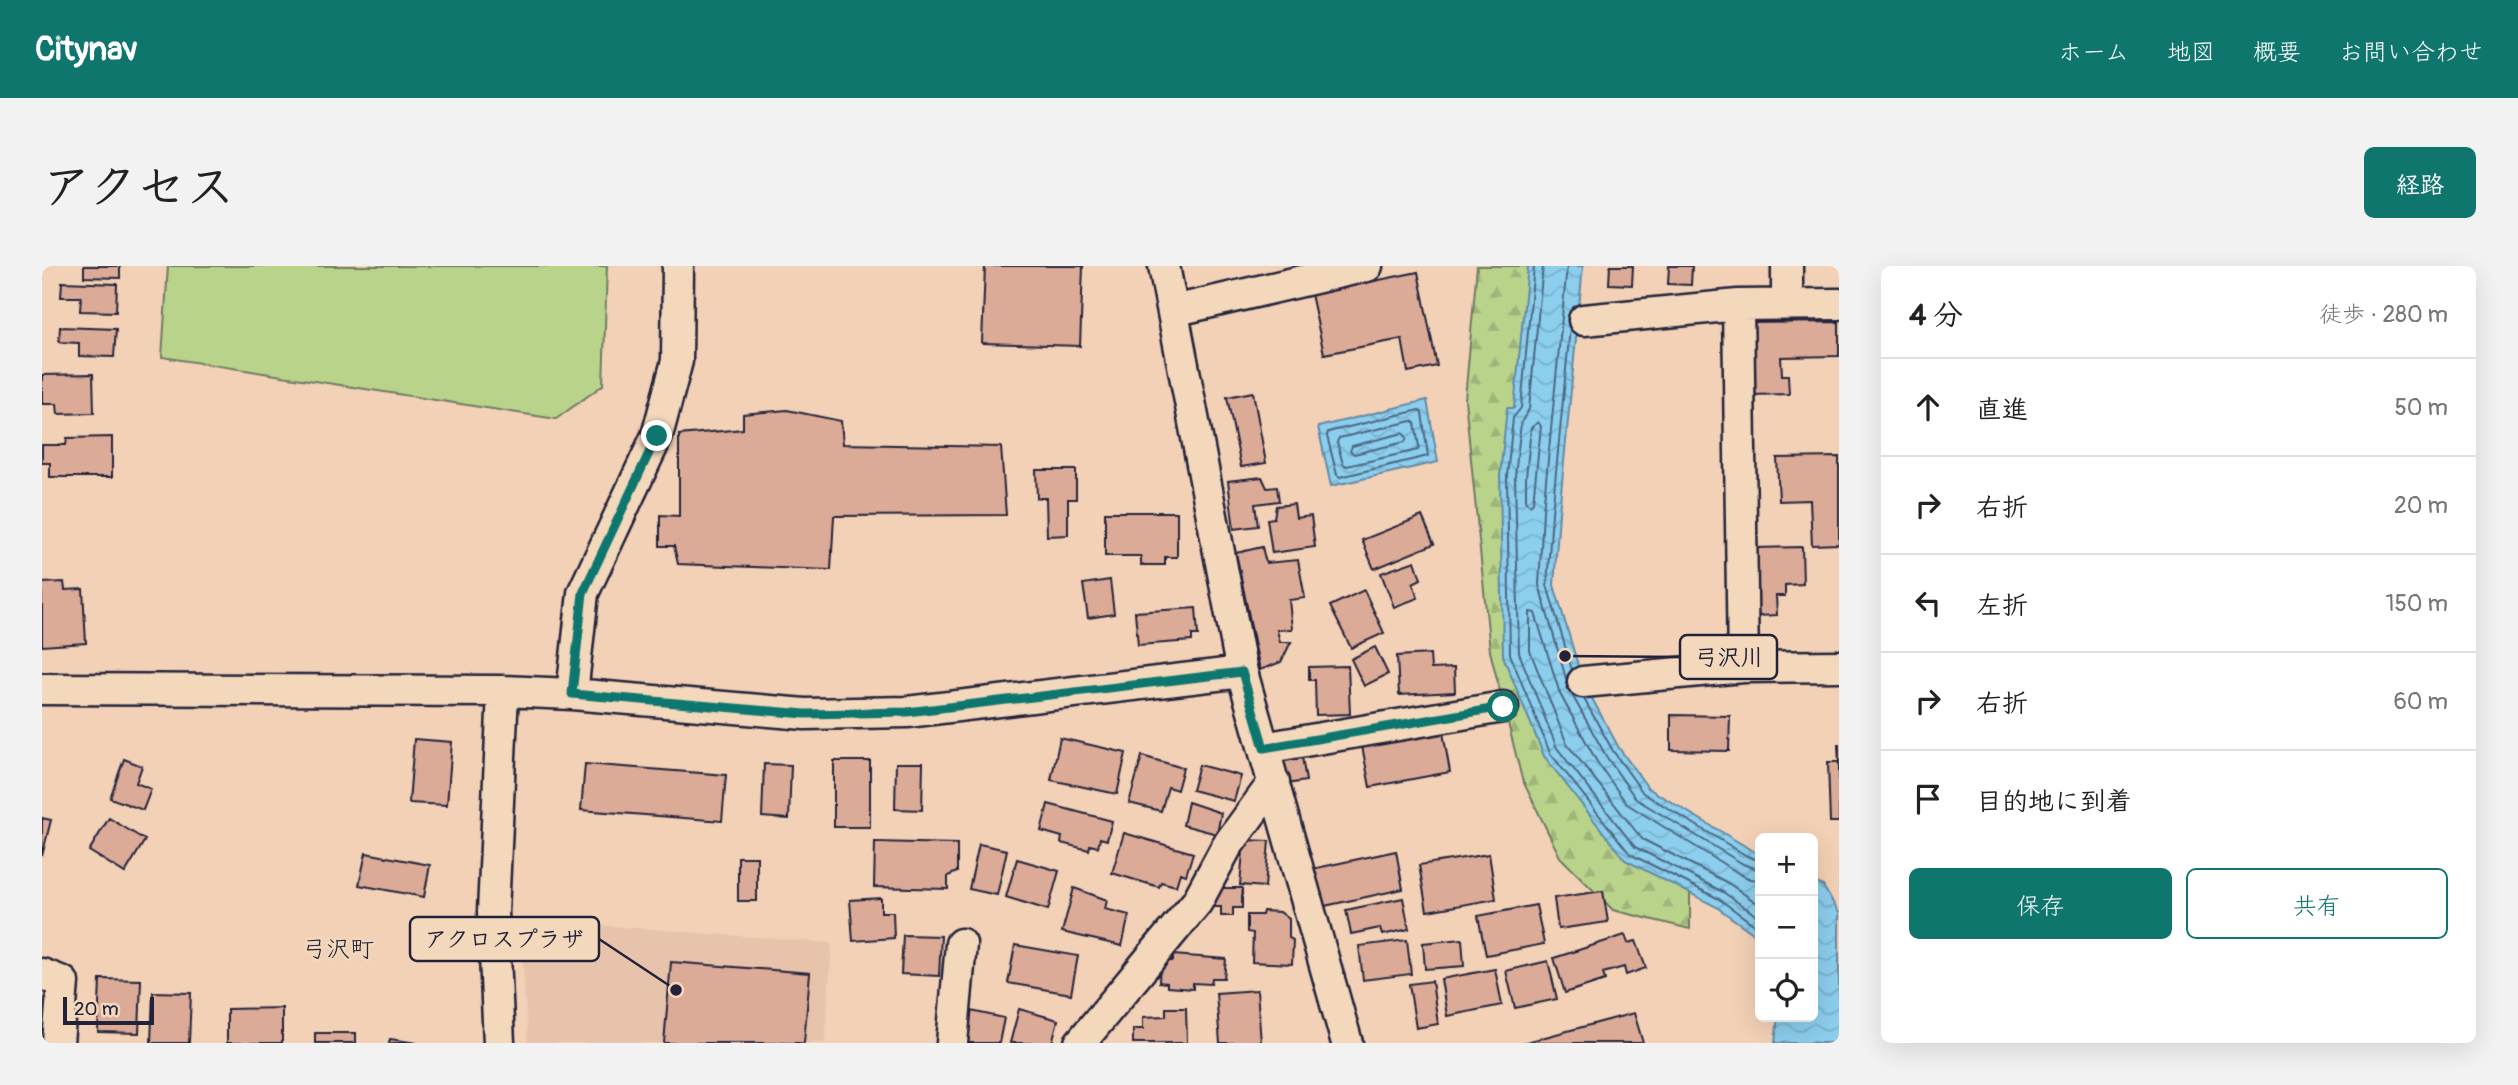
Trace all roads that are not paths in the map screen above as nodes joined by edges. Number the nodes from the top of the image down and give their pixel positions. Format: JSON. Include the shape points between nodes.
{"nodes":[{"id":1,"x":678,"y":266,"type":"edge"},
{"id":2,"x":1164,"y":266,"type":"edge"},
{"id":3,"x":1367,"y":266,"type":"edge"},
{"id":4,"x":1787,"y":266,"type":"edge"},
{"id":5,"x":1787,"y":303,"type":"junction"},
{"id":6,"x":1839,"y":304,"type":"edge"},
{"id":7,"x":1738,"y":305,"type":"junction"},
{"id":8,"x":1173,"y":311,"type":"junction"},
{"id":9,"x":1584,"y":320,"type":"dead end"},
{"id":10,"x":1839,"y":666,"type":"edge"},
{"id":11,"x":1742,"y":667,"type":"junction"},
{"id":12,"x":1242,"y":672,"type":"junction"},
{"id":13,"x":1583,"y":682,"type":"dead end"},
{"id":14,"x":42,"y":690,"type":"edge"},
{"id":15,"x":503,"y":691,"type":"junction"},
{"id":16,"x":572,"y":694,"type":"junction"},
{"id":17,"x":1503,"y":707,"type":"dead end"},
{"id":18,"x":1264,"y":748,"type":"junction"},
{"id":19,"x":1274,"y":782,"type":"junction"},
{"id":20,"x":961,"y":944,"type":"dead end"},
{"id":21,"x":42,"y":974,"type":"edge"},
{"id":22,"x":58,"y":1043,"type":"edge"},
{"id":23,"x":499,"y":1043,"type":"edge"},
{"id":24,"x":952,"y":1043,"type":"edge"},
{"id":25,"x":1080,"y":1043,"type":"edge"},
{"id":26,"x":1348,"y":1043,"type":"edge"}],
"edges":[{"from":1,"to":16,"type":"street","via":[[677,361],[657,436],[583,593]]},
{"from":2,"to":8,"type":"street"},
{"from":3,"to":8,"type":"street"},
{"from":4,"to":5,"type":"street"},
{"from":5,"to":6,"type":"street"},
{"from":5,"to":7,"type":"street"},
{"from":7,"to":9,"type":"street"},
{"from":7,"to":11,"type":"street"},
{"from":8,"to":12,"type":"street"},
{"from":10,"to":11,"type":"street"},
{"from":11,"to":13,"type":"street"},
{"from":12,"to":16,"type":"street","via":[[907,712],[805,714]]},
{"from":12,"to":18,"type":"street"},
{"from":14,"to":15,"type":"street"},
{"from":15,"to":16,"type":"street"},
{"from":15,"to":23,"type":"street","via":[[493,912]]},
{"from":17,"to":18,"type":"street"},
{"from":18,"to":19,"type":"street"},
{"from":19,"to":25,"type":"street","via":[[1227,846],[1197,902]]},
{"from":19,"to":26,"type":"street"},
{"from":20,"to":24,"type":"street"},
{"from":21,"to":22,"type":"street","via":[[63,982]]}]}
